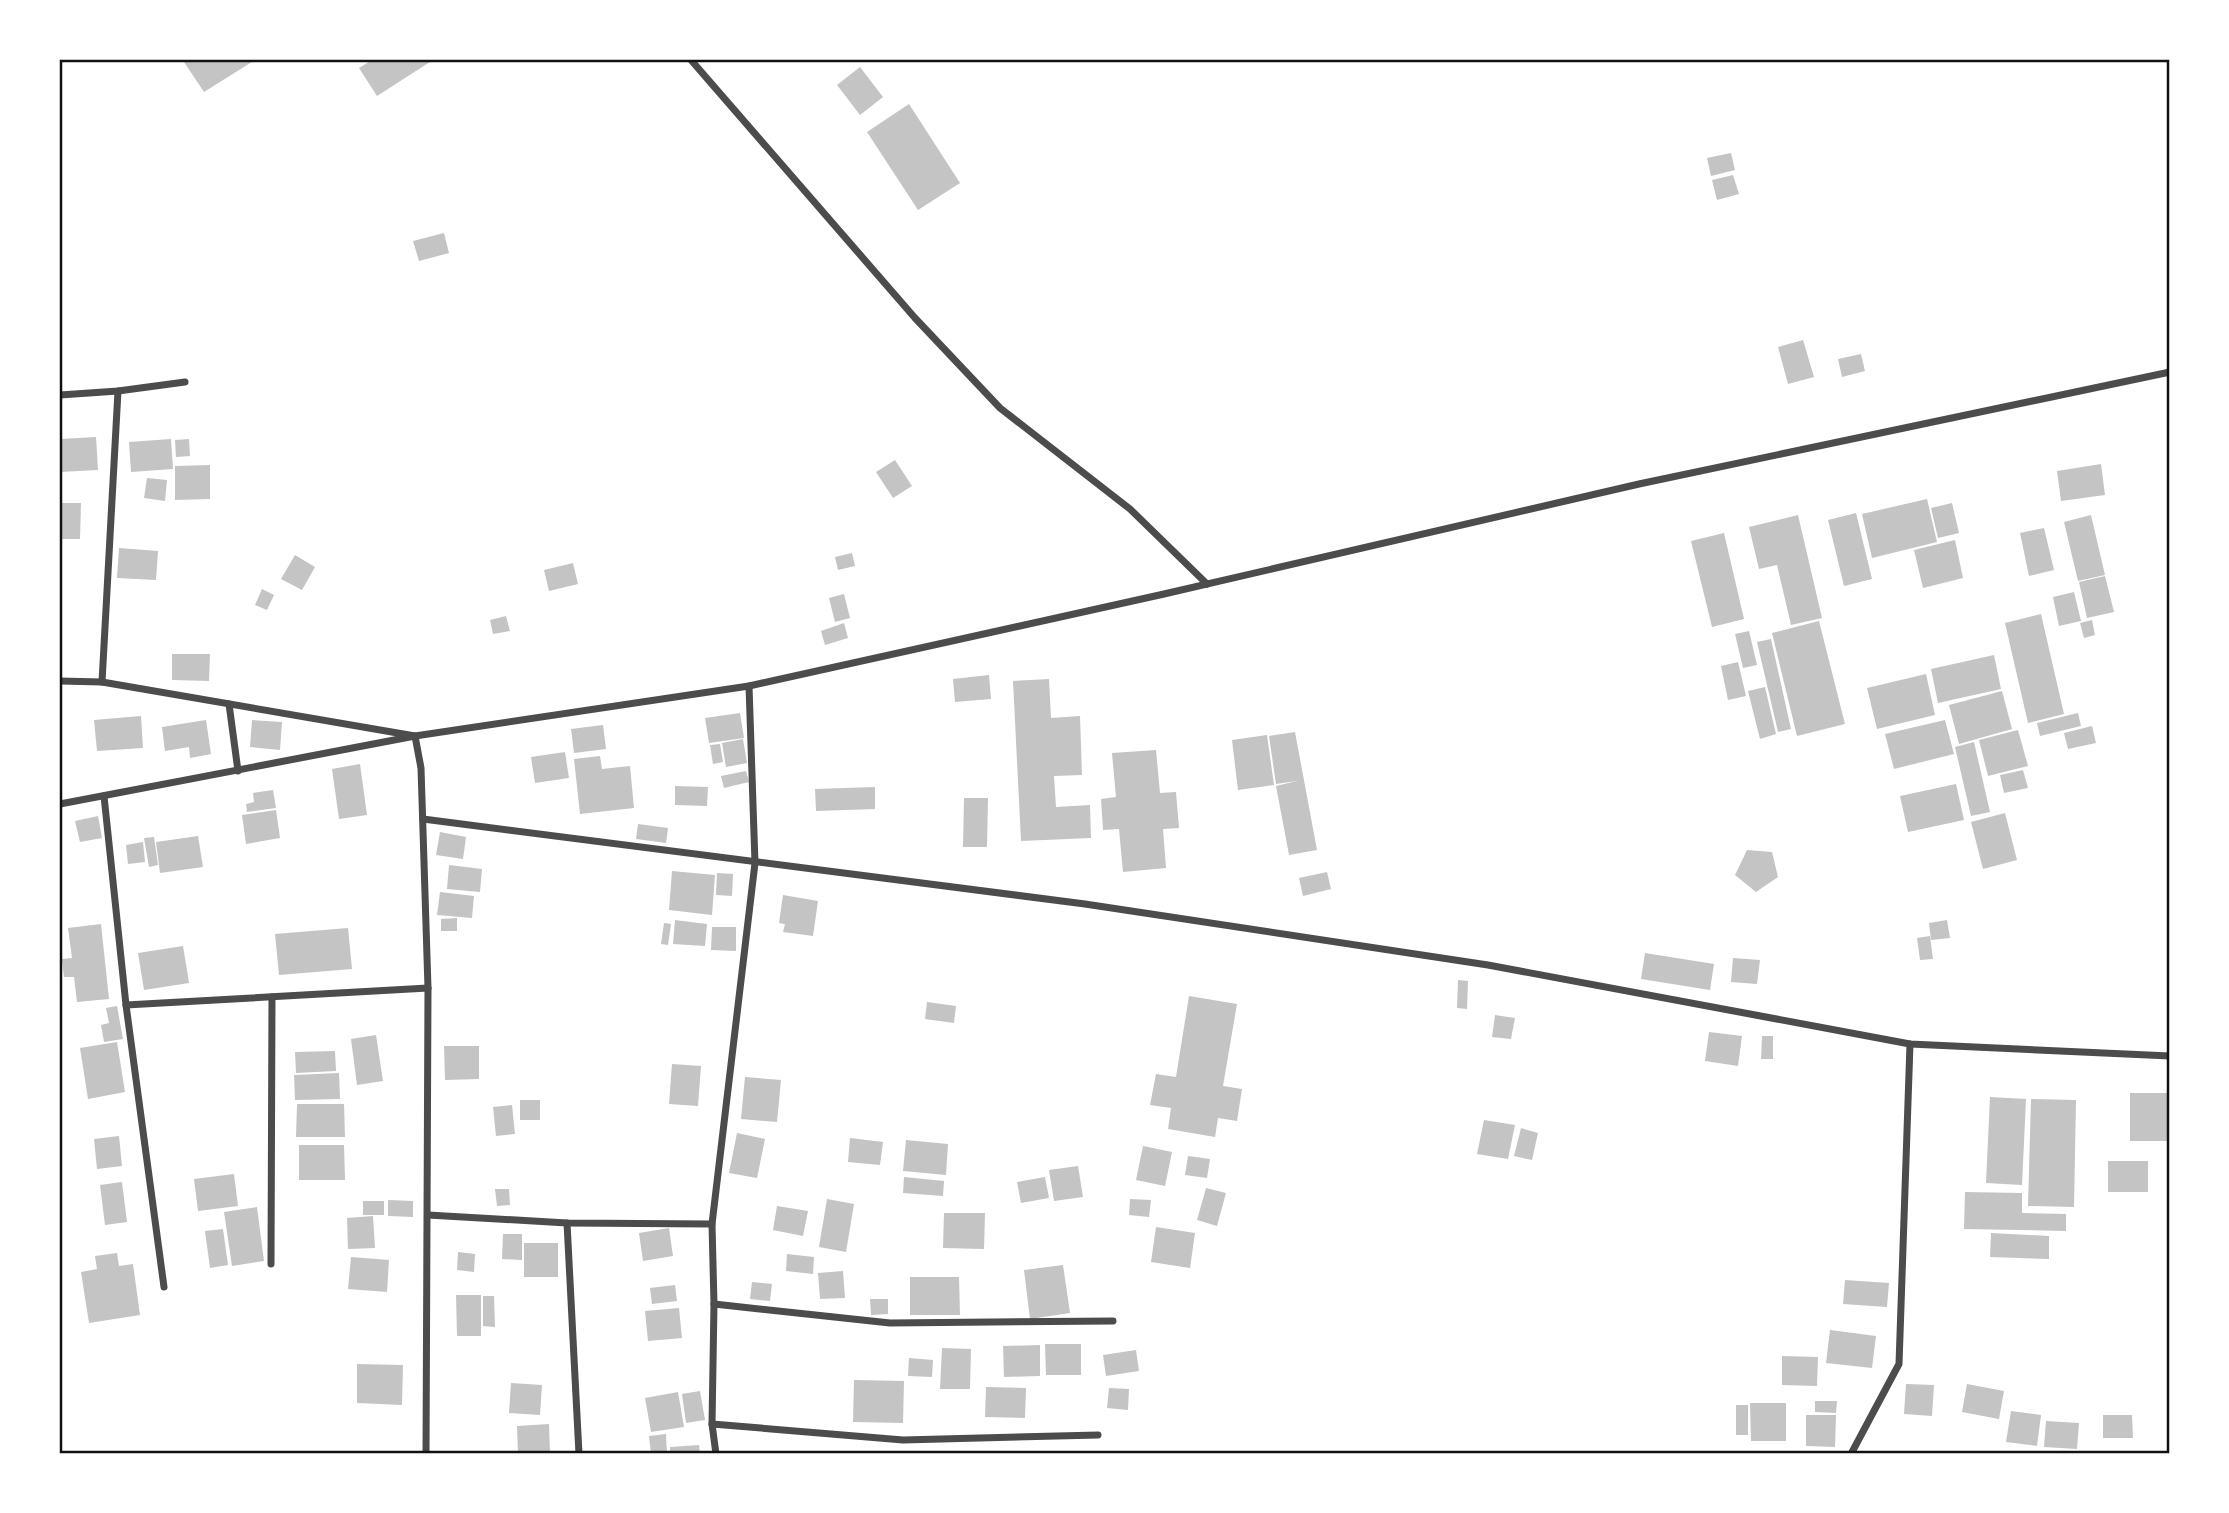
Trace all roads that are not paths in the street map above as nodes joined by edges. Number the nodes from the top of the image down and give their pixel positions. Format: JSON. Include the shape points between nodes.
{"nodes":[{"id":1,"x":691,"y":60,"type":"edge"},
{"id":2,"x":2169,"y":372,"type":"edge"},
{"id":3,"x":185,"y":382,"type":"dead end"},
{"id":4,"x":118,"y":391,"type":"junction"},
{"id":5,"x":60,"y":395,"type":"edge"},
{"id":6,"x":1207,"y":584,"type":"junction"},
{"id":7,"x":60,"y":681,"type":"edge"},
{"id":8,"x":102,"y":682,"type":"junction"},
{"id":9,"x":749,"y":686,"type":"junction"},
{"id":10,"x":229,"y":704,"type":"junction"},
{"id":11,"x":415,"y":736,"type":"junction"},
{"id":12,"x":238,"y":771,"type":"junction"},
{"id":13,"x":104,"y":796,"type":"junction"},
{"id":14,"x":60,"y":804,"type":"edge"},
{"id":15,"x":423,"y":819,"type":"junction"},
{"id":16,"x":755,"y":863,"type":"junction"},
{"id":17,"x":428,"y":988,"type":"junction"},
{"id":18,"x":272,"y":997,"type":"junction"},
{"id":19,"x":127,"y":1005,"type":"junction"},
{"id":20,"x":1910,"y":1044,"type":"junction"},
{"id":21,"x":2169,"y":1056,"type":"edge"},
{"id":22,"x":428,"y":1215,"type":"junction"},
{"id":23,"x":567,"y":1223,"type":"junction"},
{"id":24,"x":712,"y":1224,"type":"junction"},
{"id":25,"x":271,"y":1264,"type":"dead end"},
{"id":26,"x":164,"y":1286,"type":"dead end"},
{"id":27,"x":714,"y":1304,"type":"junction"},
{"id":28,"x":1113,"y":1321,"type":"dead end"},
{"id":29,"x":712,"y":1424,"type":"junction"},
{"id":30,"x":1098,"y":1435,"type":"dead end"},
{"id":31,"x":426,"y":1454,"type":"edge"},
{"id":32,"x":579,"y":1454,"type":"edge"},
{"id":33,"x":716,"y":1454,"type":"edge"},
{"id":34,"x":1851,"y":1454,"type":"edge"}],
"edges":[{"from":1,"to":6,"type":"street","via":[[915,318],[1000,408],[1130,509]]},
{"from":2,"to":6,"type":"street","via":[[1639,484]]},
{"from":3,"to":4,"type":"street"},
{"from":4,"to":5,"type":"street"},
{"from":4,"to":8,"type":"street"},
{"from":6,"to":9,"type":"street"},
{"from":7,"to":8,"type":"street"},
{"from":8,"to":10,"type":"street"},
{"from":9,"to":11,"type":"street"},
{"from":9,"to":16,"type":"street"},
{"from":10,"to":11,"type":"street"},
{"from":10,"to":12,"type":"street"},
{"from":11,"to":12,"type":"street"},
{"from":11,"to":15,"type":"street"},
{"from":12,"to":13,"type":"street"},
{"from":13,"to":14,"type":"street"},
{"from":13,"to":19,"type":"street"},
{"from":15,"to":16,"type":"street"},
{"from":15,"to":17,"type":"street"},
{"from":16,"to":20,"type":"street","via":[[1085,904],[1488,965]]},
{"from":16,"to":24,"type":"street"},
{"from":17,"to":18,"type":"street"},
{"from":17,"to":22,"type":"street"},
{"from":18,"to":19,"type":"street"},
{"from":18,"to":25,"type":"street"},
{"from":19,"to":26,"type":"street"},
{"from":20,"to":21,"type":"street"},
{"from":20,"to":34,"type":"street","via":[[1899,1364]]},
{"from":22,"to":23,"type":"street"},
{"from":22,"to":31,"type":"street"},
{"from":23,"to":24,"type":"street"},
{"from":23,"to":32,"type":"street"},
{"from":24,"to":27,"type":"street"},
{"from":27,"to":28,"type":"street","via":[[890,1323]]},
{"from":27,"to":29,"type":"street"},
{"from":29,"to":30,"type":"street","via":[[903,1440]]},
{"from":29,"to":33,"type":"street"}]}
